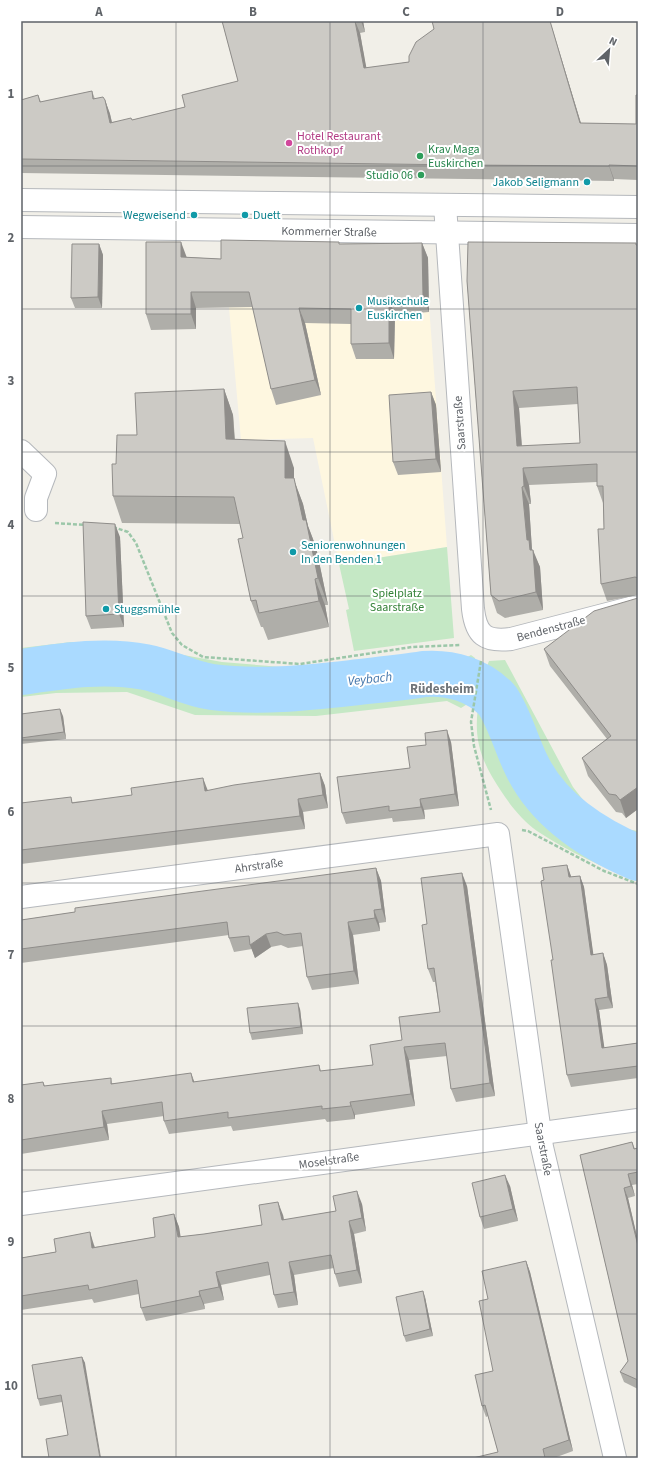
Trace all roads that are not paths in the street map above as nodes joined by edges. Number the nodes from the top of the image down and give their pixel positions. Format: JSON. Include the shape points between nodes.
{"nodes":[{"id":1,"x":21,"y":200,"type":"edge"},
{"id":2,"x":445,"y":205,"type":"junction"},
{"id":3,"x":638,"y":207,"type":"edge"},
{"id":4,"x":21,"y":228,"type":"edge"},
{"id":5,"x":448,"y":233,"type":"junction"},
{"id":6,"x":638,"y":234,"type":"edge"},
{"id":7,"x":21,"y":451,"type":"edge"},
{"id":8,"x":43,"y":516,"type":"road end"},
{"id":9,"x":638,"y":606,"type":"edge"},
{"id":10,"x":486,"y":638,"type":"joint"},
{"id":11,"x":498,"y":834,"type":"joint"},
{"id":12,"x":21,"y":897,"type":"edge"},
{"id":13,"x":638,"y":1120,"type":"edge"},
{"id":14,"x":539,"y":1133,"type":"junction"},
{"id":15,"x":21,"y":1204,"type":"edge"},
{"id":16,"x":615,"y":1458,"type":"edge"}],
"edges":[{"from":1,"to":2,"type":"street"},
{"from":2,"to":3,"type":"street"},
{"from":2,"to":5,"type":"street","name":"Saarstraße"},
{"from":4,"to":5,"type":"street","name":"Kommerner Straße"},
{"from":5,"to":6,"type":"street","name":"Kommerner Straße"},
{"from":5,"to":10,"type":"street","name":"Saarstraße","via":[[474,609],[477,629]]},
{"from":7,"to":8,"type":"street","via":[[45,474],[36,498]]},
{"from":9,"to":10,"type":"street","name":"Bendenstraße","via":[[511,639]]},
{"from":11,"to":12,"type":"street","name":"Ahrstraße"},
{"from":11,"to":14,"type":"street","name":"Saarstraße"},
{"from":13,"to":14,"type":"street","name":"Moselstraße"},
{"from":14,"to":15,"type":"street","name":"Moselstraße"},
{"from":14,"to":16,"type":"street","name":"Saarstraße"}]}
